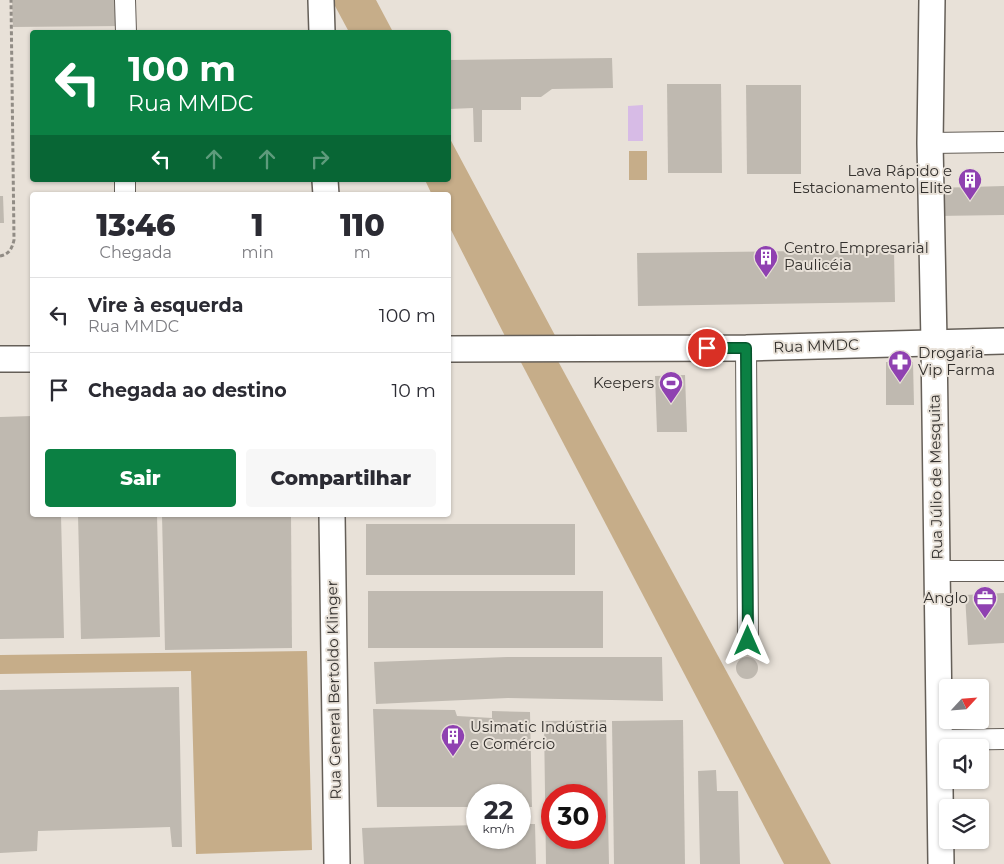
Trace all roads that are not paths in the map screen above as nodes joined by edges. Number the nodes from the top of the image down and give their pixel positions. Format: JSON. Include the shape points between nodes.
{"nodes":[{"id":1,"x":125,"y":0,"type":"edge"},
{"id":2,"x":321,"y":0,"type":"edge"},
{"id":3,"x":932,"y":0,"type":"edge"},
{"id":4,"x":126,"y":30,"type":"edge"},
{"id":5,"x":322,"y":30,"type":"edge"},
{"id":6,"x":1004,"y":142,"type":"edge"},
{"id":7,"x":930,"y":143,"type":"junction"},
{"id":8,"x":1004,"y":341,"type":"edge"},
{"id":9,"x":934,"y":342,"type":"junction"},
{"id":10,"x":746,"y":348,"type":"junction"},
{"id":11,"x":451,"y":349,"type":"edge"},
{"id":12,"x":30,"y":359,"type":"edge"},
{"id":13,"x":0,"y":360,"type":"edge"},
{"id":14,"x":332,"y":517,"type":"edge"},
{"id":15,"x":937,"y":571,"type":"junction"},
{"id":16,"x":1004,"y":571,"type":"edge"},
{"id":17,"x":748,"y":641,"type":"dead end"},
{"id":18,"x":940,"y":739,"type":"edge"},
{"id":19,"x":989,"y":739,"type":"edge"},
{"id":20,"x":1004,"y":739,"type":"edge"},
{"id":21,"x":940,"y":789,"type":"edge"},
{"id":22,"x":337,"y":864,"type":"edge"},
{"id":23,"x":941,"y":864,"type":"edge"}],
"edges":[{"from":1,"to":4,"type":"street"},
{"from":2,"to":5,"type":"street"},
{"from":3,"to":7,"type":"street","name":"Rua Júlio de Mesquita"},
{"from":6,"to":7,"type":"street"},
{"from":7,"to":9,"type":"street","name":"Rua Júlio de Mesquita"},
{"from":8,"to":9,"type":"street","name":"Rua MMDC"},
{"from":9,"to":10,"type":"street","name":"Rua MMDC"},
{"from":9,"to":15,"type":"street","name":"Rua Júlio de Mesquita"},
{"from":10,"to":11,"type":"street","name":"Rua MMDC"},
{"from":10,"to":17,"type":"street"},
{"from":12,"to":13,"type":"street"},
{"from":14,"to":22,"type":"street","name":"Rua General Bertoldo Klinger"},
{"from":15,"to":16,"type":"street"},
{"from":15,"to":18,"type":"street","name":"Rua Júlio de Mesquita"},
{"from":19,"to":20,"type":"street"},
{"from":21,"to":23,"type":"street","name":"Rua Júlio de Mesquita"}]}
